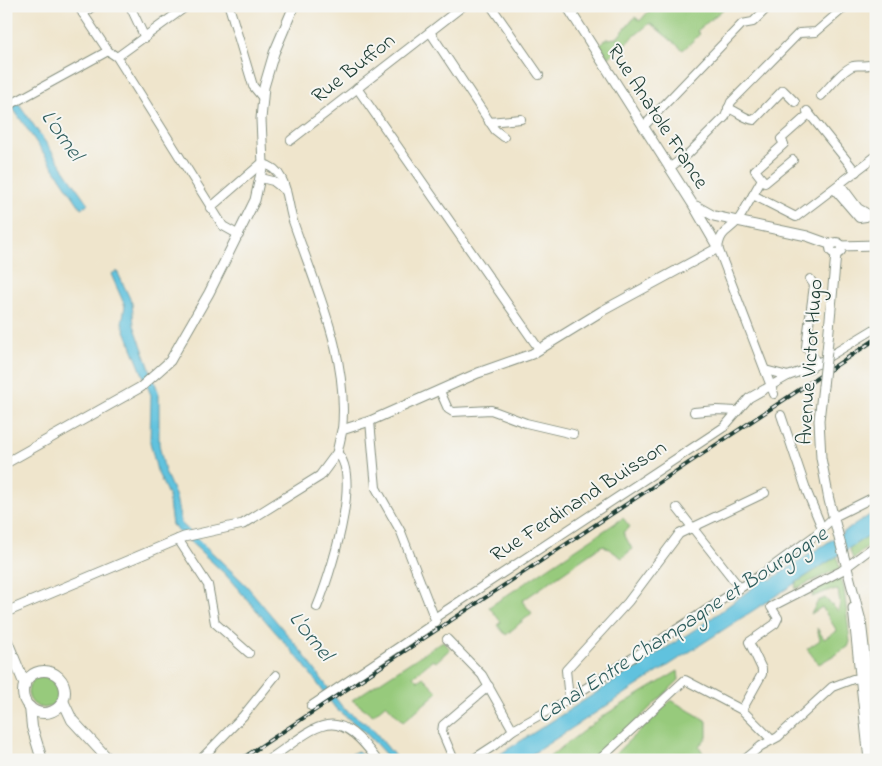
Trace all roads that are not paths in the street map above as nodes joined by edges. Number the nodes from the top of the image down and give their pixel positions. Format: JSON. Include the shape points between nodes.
{"nodes":[{"id":1,"x":78,"y":6,"type":"edge"},
{"id":2,"x":94,"y":6,"type":"edge"},
{"id":3,"x":130,"y":6,"type":"edge"},
{"id":4,"x":187,"y":6,"type":"edge"},
{"id":5,"x":229,"y":6,"type":"edge"},
{"id":6,"x":294,"y":6,"type":"edge"},
{"id":7,"x":463,"y":6,"type":"edge"},
{"id":8,"x":491,"y":6,"type":"edge"},
{"id":9,"x":567,"y":6,"type":"edge"},
{"id":10,"x":770,"y":6,"type":"edge"},
{"id":11,"x":846,"y":6,"type":"edge"},
{"id":12,"x":83,"y":14,"type":"junction"},
{"id":13,"x":430,"y":32,"type":"junction"},
{"id":14,"x":144,"y":38,"type":"junction"},
{"id":15,"x":108,"y":51,"type":"junction"},
{"id":16,"x":117,"y":57,"type":"junction"},
{"id":17,"x":876,"y":63,"type":"edge"},
{"id":18,"x":539,"y":75,"type":"dead end"},
{"id":19,"x":357,"y":88,"type":"junction"},
{"id":20,"x":821,"y":96,"type":"dead end"},
{"id":21,"x":262,"y":97,"type":"junction"},
{"id":22,"x":795,"y":102,"type":"dead end"},
{"id":23,"x":6,"y":107,"type":"edge"},
{"id":24,"x":728,"y":108,"type":"junction"},
{"id":25,"x":521,"y":120,"type":"dead end"},
{"id":26,"x":489,"y":122,"type":"junction"},
{"id":27,"x":643,"y":127,"type":"junction"},
{"id":28,"x":504,"y":137,"type":"dead end"},
{"id":29,"x":291,"y":140,"type":"dead end"},
{"id":30,"x":876,"y":156,"type":"edge"},
{"id":31,"x":793,"y":160,"type":"dead end"},
{"id":32,"x":263,"y":163,"type":"junction"},
{"id":33,"x":669,"y":168,"type":"junction"},
{"id":34,"x":856,"y":172,"type":"junction"},
{"id":35,"x":261,"y":178,"type":"junction"},
{"id":36,"x":762,"y":179,"type":"junction"},
{"id":37,"x":837,"y":187,"type":"junction"},
{"id":38,"x":287,"y":192,"type":"junction"},
{"id":39,"x":753,"y":195,"type":"junction"},
{"id":40,"x":692,"y":203,"type":"junction"},
{"id":41,"x":210,"y":208,"type":"junction"},
{"id":42,"x":873,"y":213,"type":"edge"},
{"id":43,"x":737,"y":221,"type":"junction"},
{"id":44,"x":239,"y":235,"type":"junction"},
{"id":45,"x":876,"y":245,"type":"edge"},
{"id":46,"x":718,"y":248,"type":"junction"},
{"id":47,"x":839,"y":250,"type":"junction"},
{"id":48,"x":810,"y":279,"type":"dead end"},
{"id":49,"x":876,"y":328,"type":"edge"},
{"id":50,"x":539,"y":350,"type":"junction"},
{"id":51,"x":818,"y":364,"type":"junction"},
{"id":52,"x":765,"y":370,"type":"junction"},
{"id":53,"x":788,"y":376,"type":"junction"},
{"id":54,"x":770,"y":385,"type":"junction"},
{"id":55,"x":440,"y":391,"type":"junction"},
{"id":56,"x":774,"y":394,"type":"dead end"},
{"id":57,"x":737,"y":411,"type":"junction"},
{"id":58,"x":694,"y":412,"type":"dead end"},
{"id":59,"x":781,"y":415,"type":"dead end"},
{"id":60,"x":370,"y":421,"type":"junction"},
{"id":61,"x":342,"y":430,"type":"junction"},
{"id":62,"x":574,"y":434,"type":"dead end"},
{"id":63,"x":337,"y":453,"type":"junction"},
{"id":64,"x":6,"y":463,"type":"edge"},
{"id":65,"x":765,"y":492,"type":"dead end"},
{"id":66,"x":876,"y":496,"type":"edge"},
{"id":67,"x":677,"y":508,"type":"dead end"},
{"id":68,"x":834,"y":520,"type":"junction"},
{"id":69,"x":822,"y":528,"type":"junction"},
{"id":70,"x":693,"y":529,"type":"junction"},
{"id":71,"x":181,"y":538,"type":"junction"},
{"id":72,"x":876,"y":545,"type":"edge"},
{"id":73,"x":847,"y":568,"type":"junction"},
{"id":74,"x":740,"y":588,"type":"junction"},
{"id":75,"x":317,"y":607,"type":"dead end"},
{"id":76,"x":6,"y":612,"type":"edge"},
{"id":77,"x":436,"y":620,"type":"junction"},
{"id":78,"x":6,"y":639,"type":"edge"},
{"id":79,"x":448,"y":639,"type":"dead end"},
{"id":80,"x":249,"y":652,"type":"dead end"},
{"id":81,"x":13,"y":657,"type":"junction"},
{"id":82,"x":37,"y":673,"type":"junction"},
{"id":83,"x":276,"y":674,"type":"dead end"},
{"id":84,"x":868,"y":678,"type":"edge"},
{"id":85,"x":25,"y":685,"type":"junction"},
{"id":86,"x":489,"y":686,"type":"junction"},
{"id":87,"x":569,"y":699,"type":"junction"},
{"id":88,"x":63,"y":701,"type":"junction"},
{"id":89,"x":311,"y":706,"type":"dead end"},
{"id":90,"x":30,"y":707,"type":"junction"},
{"id":91,"x":742,"y":710,"type":"junction"},
{"id":92,"x":49,"y":712,"type":"junction"},
{"id":93,"x":72,"y":720,"type":"junction"},
{"id":94,"x":513,"y":730,"type":"junction"},
{"id":95,"x":35,"y":734,"type":"junction"},
{"id":96,"x":772,"y":740,"type":"junction"},
{"id":97,"x":871,"y":756,"type":"edge"},
{"id":98,"x":42,"y":760,"type":"edge"},
{"id":99,"x":109,"y":760,"type":"edge"},
{"id":100,"x":200,"y":760,"type":"edge"},
{"id":101,"x":268,"y":760,"type":"edge"},
{"id":102,"x":377,"y":760,"type":"edge"},
{"id":103,"x":454,"y":760,"type":"edge"},
{"id":104,"x":472,"y":760,"type":"edge"},
{"id":105,"x":599,"y":760,"type":"edge"},
{"id":106,"x":744,"y":760,"type":"edge"}],
"edges":[{"from":1,"to":12,"type":"street"},
{"from":2,"to":12,"type":"street"},
{"from":3,"to":14,"type":"street"},
{"from":4,"to":14,"type":"street"},
{"from":5,"to":21,"type":"street","via":[[253,86]]},
{"from":6,"to":21,"type":"street","via":[[272,61]]},
{"from":7,"to":13,"type":"street","name":"Rue Buffon"},
{"from":8,"to":18,"type":"street"},
{"from":9,"to":27,"type":"street","name":"Rue Anatole France"},
{"from":10,"to":27,"type":"street","via":[[753,22],[742,24]]},
{"from":11,"to":24,"type":"street","via":[[816,32],[799,33]]},
{"from":12,"to":15,"type":"street"},
{"from":13,"to":19,"type":"street","name":"Rue Buffon"},
{"from":13,"to":26,"type":"street"},
{"from":14,"to":16,"type":"street"},
{"from":15,"to":16,"type":"street"},
{"from":15,"to":23,"type":"street"},
{"from":16,"to":41,"type":"street"},
{"from":17,"to":20,"type":"street","via":[[850,68]]},
{"from":19,"to":29,"type":"street","name":"Rue Buffon"},
{"from":19,"to":50,"type":"street"},
{"from":21,"to":32,"type":"street"},
{"from":22,"to":24,"type":"street","via":[[783,90],[754,120]]},
{"from":24,"to":33,"type":"street","via":[[719,123]]},
{"from":25,"to":26,"type":"street"},
{"from":26,"to":28,"type":"street"},
{"from":27,"to":33,"type":"street","name":"Rue Anatole France"},
{"from":30,"to":34,"type":"street"},
{"from":31,"to":36,"type":"street","via":[[765,183]]},
{"from":32,"to":35,"type":"street"},
{"from":32,"to":38,"type":"street","via":[[277,170]]},
{"from":32,"to":41,"type":"street"},
{"from":33,"to":40,"type":"street","name":"Rue Anatole France"},
{"from":34,"to":36,"type":"street","via":[[808,112],[781,139],[784,144],[755,170]]},
{"from":34,"to":37,"type":"street"},
{"from":35,"to":38,"type":"street","via":[[273,181]]},
{"from":35,"to":44,"type":"street"},
{"from":36,"to":39,"type":"street"},
{"from":37,"to":39,"type":"street","via":[[796,217]]},
{"from":37,"to":42,"type":"street","via":[[858,208]]},
{"from":38,"to":61,"type":"street","via":[[293,222],[336,351],[344,396]]},
{"from":39,"to":43,"type":"street"},
{"from":40,"to":43,"type":"street","via":[[706,213]]},
{"from":40,"to":46,"type":"street","name":"Rue Anatole France"},
{"from":41,"to":44,"type":"street","via":[[223,226]]},
{"from":43,"to":46,"type":"street","via":[[722,234]]},
{"from":43,"to":47,"type":"street","via":[[832,245],[836,242]]},
{"from":44,"to":64,"type":"street","via":[[178,347],[157,374],[141,387]]},
{"from":45,"to":47,"type":"street"},
{"from":46,"to":50,"type":"street","via":[[602,311]]},
{"from":46,"to":52,"type":"street","name":"Rue Anatole France"},
{"from":47,"to":68,"type":"street","name":"Avenue Victor Hugo","bridge":true,"via":[[820,420],[821,458]]},
{"from":48,"to":51,"type":"street","via":[[814,285],[806,346]]},
{"from":49,"to":51,"type":"street","name":"Rue Ferdinand Buisson"},
{"from":50,"to":55,"type":"street"},
{"from":51,"to":53,"type":"street","name":"Rue Ferdinand Buisson"},
{"from":52,"to":53,"type":"street"},
{"from":52,"to":54,"type":"street","name":"Rue Anatole France"},
{"from":53,"to":54,"type":"street","name":"Rue Ferdinand Buisson"},
{"from":54,"to":56,"type":"street","name":"Rue Anatole France"},
{"from":54,"to":57,"type":"street","name":"Rue Ferdinand Buisson","via":[[748,398]]},
{"from":55,"to":60,"type":"street"},
{"from":55,"to":62,"type":"street","via":[[448,409],[453,412],[491,410],[526,423]]},
{"from":57,"to":58,"type":"street"},
{"from":57,"to":77,"type":"street","name":"Rue Ferdinand Buisson","via":[[715,434]]},
{"from":59,"to":69,"type":"street"},
{"from":60,"to":61,"type":"street"},
{"from":60,"to":77,"type":"street","via":[[376,488],[401,532]]},
{"from":61,"to":63,"type":"street"},
{"from":63,"to":71,"type":"street","via":[[320,476],[251,520],[234,527]]},
{"from":63,"to":75,"type":"street","via":[[347,471],[343,516]]},
{"from":65,"to":70,"type":"street"},
{"from":66,"to":68,"type":"street"},
{"from":67,"to":70,"type":"street"},
{"from":68,"to":69,"type":"street"},
{"from":68,"to":73,"type":"street","name":"Avenue Victor Hugo"},
{"from":69,"to":74,"type":"street"},
{"from":70,"to":74,"type":"street"},
{"from":70,"to":87,"type":"street","via":[[679,534],[612,620],[566,670]]},
{"from":71,"to":76,"type":"street"},
{"from":71,"to":80,"type":"street","via":[[208,585],[215,623]]},
{"from":72,"to":73,"type":"street"},
{"from":73,"to":84,"type":"street","name":"Avenue Victor Hugo"},
{"from":73,"to":91,"type":"street","via":[[771,607],[778,618],[775,624],[750,642],[762,674]]},
{"from":74,"to":87,"type":"street"},
{"from":77,"to":89,"type":"street","name":"Rue Ferdinand Buisson"},
{"from":78,"to":81,"type":"main road"},
{"from":79,"to":86,"type":"street"},
{"from":81,"to":82,"type":"main road"},
{"from":81,"to":85,"type":"main road"},
{"from":82,"to":85,"type":"main road"},
{"from":82,"to":88,"type":"main road","via":[[50,672],[60,678],[64,687]]},
{"from":83,"to":100,"type":"street","via":[[243,716]]},
{"from":84,"to":96,"type":"street","via":[[845,681],[828,690]]},
{"from":84,"to":97,"type":"street","name":"Avenue Victor Hugo"},
{"from":85,"to":90,"type":"main road","via":[[24,698]]},
{"from":86,"to":94,"type":"street"},
{"from":86,"to":103,"type":"street","via":[[443,725],[442,732]]},
{"from":87,"to":94,"type":"street"},
{"from":88,"to":92,"type":"main road"},
{"from":88,"to":93,"type":"main road"},
{"from":90,"to":92,"type":"main road","via":[[37,712]]},
{"from":90,"to":95,"type":"main road"},
{"from":91,"to":96,"type":"street"},
{"from":91,"to":105,"type":"street","via":[[685,680]]},
{"from":92,"to":93,"type":"main road"},
{"from":92,"to":95,"type":"main road","via":[[37,722]]},
{"from":93,"to":99,"type":"main road"},
{"from":94,"to":104,"type":"street"},
{"from":95,"to":98,"type":"main road"},
{"from":96,"to":106,"type":"street"},
{"from":101,"to":102,"type":"street","via":[[313,731],[327,724],[337,724],[360,737]]}]}
